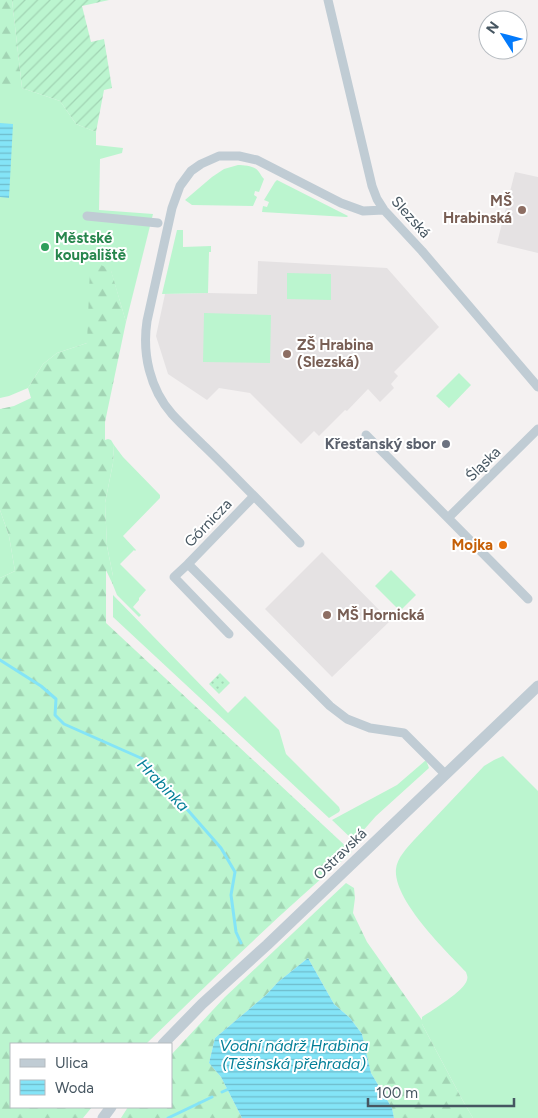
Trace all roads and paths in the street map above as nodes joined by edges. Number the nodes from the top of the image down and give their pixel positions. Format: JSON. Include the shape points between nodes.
{"nodes":[{"id":1,"x":328,"y":0,"type":"edge"},
{"id":2,"x":384,"y":210,"type":"junction"},
{"id":3,"x":86,"y":216,"type":"dead end"},
{"id":4,"x":158,"y":223,"type":"dead end"},
{"id":5,"x":538,"y":387,"type":"edge"},
{"id":6,"x":538,"y":429,"type":"edge"},
{"id":7,"x":366,"y":435,"type":"dead end"},
{"id":8,"x":254,"y":496,"type":"junction"},
{"id":9,"x":448,"y":518,"type":"junction"},
{"id":10,"x":300,"y":543,"type":"dead end"},
{"id":11,"x":188,"y":564,"type":"junction"},
{"id":12,"x":528,"y":599,"type":"dead end"},
{"id":13,"x":229,"y":634,"type":"dead end"},
{"id":14,"x":538,"y":686,"type":"edge"},
{"id":15,"x":445,"y":774,"type":"junction"},
{"id":16,"x":164,"y":1043,"type":"edge"}],
"edges":[{"from":1,"to":2,"type":"street","name":"Slezská","via":[[372,186]]},
{"from":2,"to":5,"type":"street","name":"Slezská"},
{"from":2,"to":8,"type":"street","name":"Górnicza","via":[[363,211],[341,203],[257,160],[239,156],[219,156],[201,164],[180,186],[172,208],[145,333],[149,372],[171,413]]},
{"from":3,"to":4,"type":"street"},
{"from":6,"to":9,"type":"street","name":"Śląska"},
{"from":7,"to":9,"type":"street"},
{"from":8,"to":10,"type":"street"},
{"from":8,"to":11,"type":"street","name":"Górnicza"},
{"from":9,"to":12,"type":"street"},
{"from":11,"to":13,"type":"street","via":[[174,577]]},
{"from":11,"to":15,"type":"street","name":"Górnicza","via":[[347,720],[370,728],[404,733]]},
{"from":14,"to":15,"type":"street","name":"Ostravská"},
{"from":15,"to":16,"type":"street","name":"Ostravská"}]}
